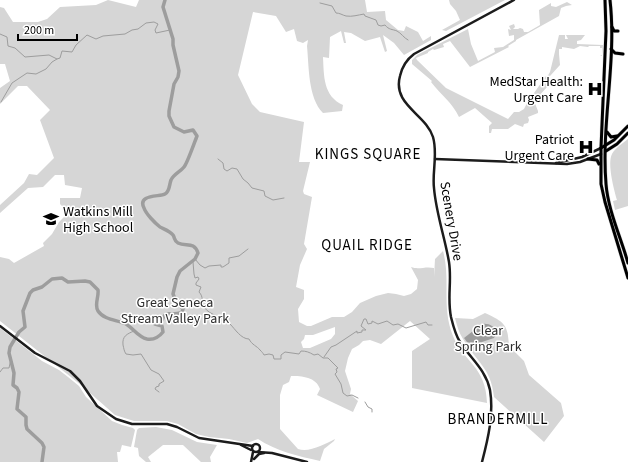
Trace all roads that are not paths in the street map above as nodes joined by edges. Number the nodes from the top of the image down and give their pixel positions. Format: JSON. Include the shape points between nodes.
{"nodes":[{"id":1,"x":514,"y":0,"type":"edge"},
{"id":2,"x":604,"y":0,"type":"edge"},
{"id":3,"x":610,"y":0,"type":"edge"},
{"id":4,"x":611,"y":26,"type":"junction"},
{"id":5,"x":618,"y":30,"type":"dead end"},
{"id":6,"x":611,"y":49,"type":"junction"},
{"id":7,"x":623,"y":54,"type":"dead end"},
{"id":8,"x":628,"y":126,"type":"edge"},
{"id":9,"x":607,"y":132,"type":"junction"},
{"id":10,"x":628,"y":133,"type":"edge"},
{"id":11,"x":618,"y":136,"type":"junction"},
{"id":12,"x":606,"y":145,"type":"junction"},
{"id":13,"x":601,"y":148,"type":"junction"},
{"id":14,"x":606,"y":151,"type":"junction"},
{"id":15,"x":601,"y":154,"type":"junction"},
{"id":16,"x":435,"y":159,"type":"junction"},
{"id":17,"x":588,"y":159,"type":"junction"},
{"id":18,"x":548,"y":163,"type":"junction"},
{"id":19,"x":600,"y":168,"type":"junction"},
{"id":20,"x":628,"y":264,"type":"edge"},
{"id":21,"x":628,"y":278,"type":"edge"},
{"id":22,"x":0,"y":326,"type":"edge"},
{"id":23,"x":237,"y":444,"type":"junction"},
{"id":24,"x":253,"y":446,"type":"junction"},
{"id":25,"x":260,"y":447,"type":"junction"},
{"id":26,"x":252,"y":451,"type":"junction"},
{"id":27,"x":258,"y":452,"type":"junction"},
{"id":28,"x":272,"y":453,"type":"junction"},
{"id":29,"x":253,"y":461,"type":"edge"},
{"id":30,"x":306,"y":462,"type":"edge"},
{"id":31,"x":482,"y":462,"type":"edge"}],
"edges":[{"from":1,"to":16,"type":"street","name":"Scenery Drive","via":[[414,54],[402,70],[399,84],[402,98],[430,132]]},
{"from":2,"to":13,"type":"main road","via":[[606,31]]},
{"from":3,"to":4,"type":"main road"},
{"from":4,"to":5,"type":"main road","via":[[614,31]]},
{"from":4,"to":6,"type":"main road"},
{"from":6,"to":7,"type":"main road","via":[[615,53]]},
{"from":6,"to":9,"type":"main road"},
{"from":8,"to":11,"type":"main road"},
{"from":9,"to":11,"type":"main road","via":[[611,137]]},
{"from":9,"to":12,"type":"main road"},
{"from":10,"to":14,"type":"main road"},
{"from":11,"to":12,"type":"main road"},
{"from":12,"to":13,"type":"main road"},
{"from":12,"to":14,"type":"main road"},
{"from":13,"to":15,"type":"main road"},
{"from":13,"to":18,"type":"street","via":[[568,161]]},
{"from":14,"to":15,"type":"main road"},
{"from":14,"to":20,"type":"main road","via":[[607,191]]},
{"from":15,"to":17,"type":"street"},
{"from":15,"to":19,"type":"main road"},
{"from":16,"to":18,"type":"street"},
{"from":16,"to":31,"type":"street","name":"Scenery Drive","via":[[434,190],[450,268],[450,315],[457,336],[483,372],[490,390],[491,417]]},
{"from":17,"to":18,"type":"street","via":[[572,164]]},
{"from":17,"to":19,"type":"main road","via":[[597,160]]},
{"from":19,"to":21,"type":"main road","via":[[603,194]]},
{"from":22,"to":23,"type":"street","via":[[30,349],[70,371],[97,406],[119,420],[132,424],[167,424],[199,438]]},
{"from":23,"to":24,"type":"street"},
{"from":23,"to":26,"type":"street"},
{"from":24,"to":25,"type":"street","via":[[256,444]]},
{"from":24,"to":26,"type":"street"},
{"from":25,"to":27,"type":"street"},
{"from":25,"to":28,"type":"street"},
{"from":26,"to":27,"type":"street"},
{"from":26,"to":29,"type":"street"},
{"from":27,"to":28,"type":"street"},
{"from":27,"to":29,"type":"street"},
{"from":28,"to":29,"type":"street","via":[[258,454]]},
{"from":28,"to":30,"type":"street"}]}
